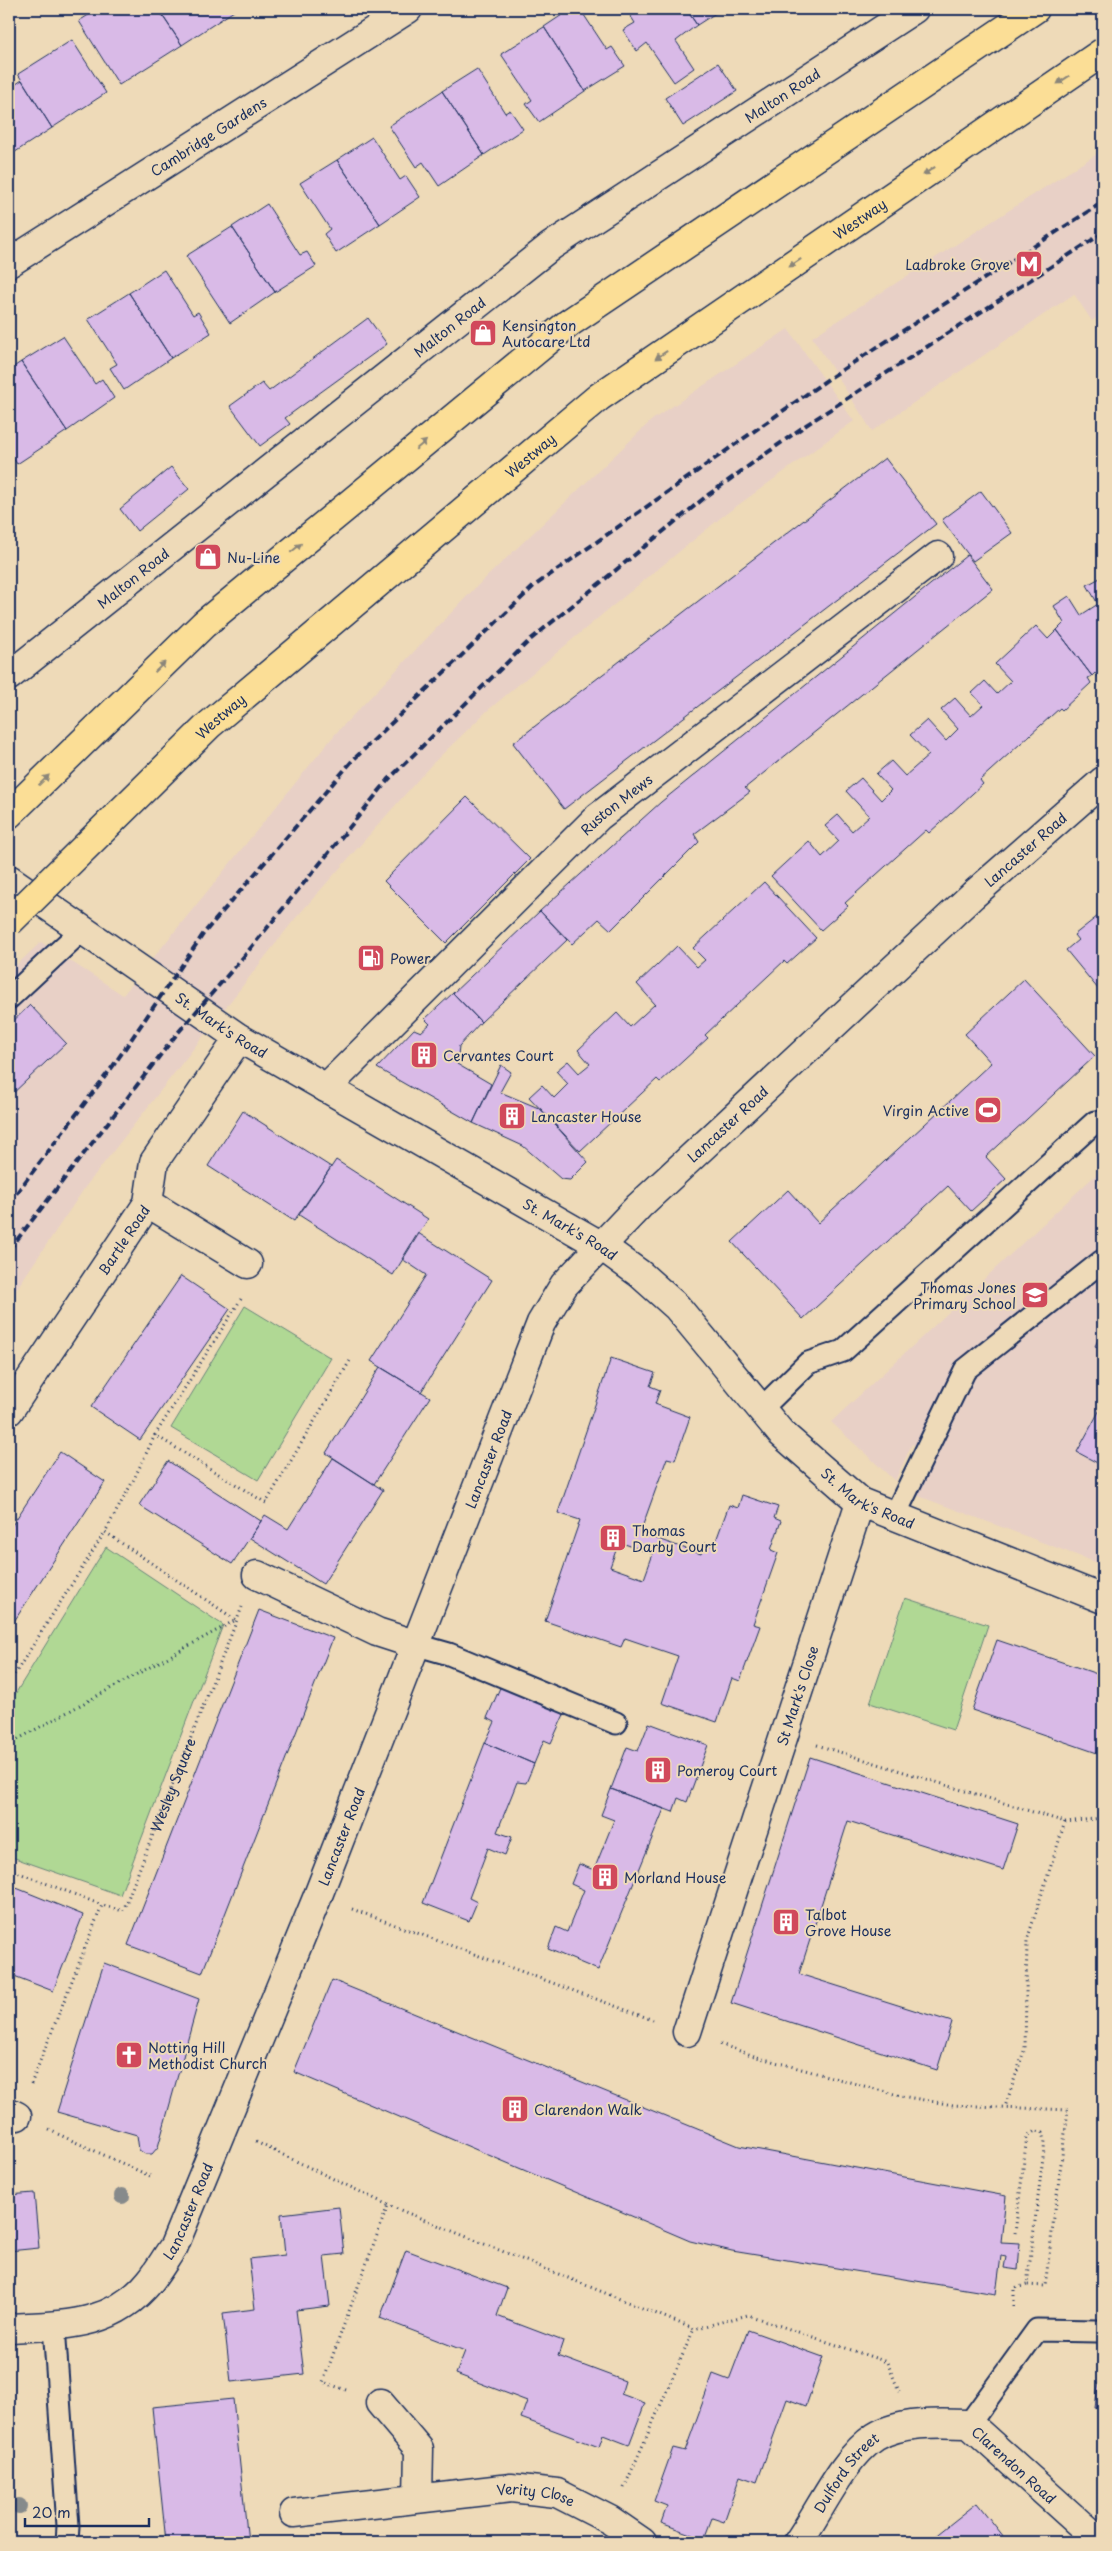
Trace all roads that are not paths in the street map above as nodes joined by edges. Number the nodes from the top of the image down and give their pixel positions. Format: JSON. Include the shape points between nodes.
{"nodes":[{"id":1,"x":408,"y":9,"type":"edge"},
{"id":2,"x":914,"y":9,"type":"edge"},
{"id":3,"x":1035,"y":9,"type":"edge"},
{"id":4,"x":1103,"y":52,"type":"edge"},
{"id":5,"x":9,"y":262,"type":"edge"},
{"id":6,"x":938,"y":556,"type":"dead end"},
{"id":7,"x":9,"y":676,"type":"edge"},
{"id":8,"x":1103,"y":781,"type":"edge"},
{"id":9,"x":9,"y":814,"type":"edge"},
{"id":10,"x":9,"y":879,"type":"edge"},
{"id":11,"x":9,"y":922,"type":"edge"},
{"id":12,"x":82,"y":930,"type":"junction"},
{"id":13,"x":9,"y":998,"type":"edge"},
{"id":14,"x":239,"y":1038,"type":"junction"},
{"id":15,"x":326,"y":1088,"type":"junction"},
{"id":16,"x":1095,"y":1122,"type":"dead end"},
{"id":17,"x":148,"y":1203,"type":"junction"},
{"id":18,"x":600,"y":1245,"type":"junction"},
{"id":19,"x":1102,"y":1261,"type":"edge"},
{"id":20,"x":248,"y":1264,"type":"road end"},
{"id":21,"x":761,"y":1409,"type":"junction"},
{"id":22,"x":9,"y":1411,"type":"edge"},
{"id":23,"x":860,"y":1502,"type":"junction"},
{"id":24,"x":894,"y":1517,"type":"junction"},
{"id":25,"x":257,"y":1575,"type":"road end"},
{"id":26,"x":1103,"y":1599,"type":"edge"},
{"id":27,"x":414,"y":1644,"type":"junction"},
{"id":28,"x":616,"y":1723,"type":"dead end"},
{"id":29,"x":687,"y":2032,"type":"road end"},
{"id":30,"x":54,"y":2326,"type":"junction"},
{"id":31,"x":9,"y":2328,"type":"edge"},
{"id":32,"x":1097,"y":2331,"type":"dead end"},
{"id":33,"x":380,"y":2403,"type":"road end"},
{"id":34,"x":912,"y":2424,"type":"joint"},
{"id":35,"x":970,"y":2424,"type":"junction"},
{"id":36,"x":418,"y":2498,"type":"junction"},
{"id":37,"x":294,"y":2513,"type":"dead end"},
{"id":38,"x":67,"y":2542,"type":"edge"},
{"id":39,"x":642,"y":2542,"type":"edge"},
{"id":40,"x":798,"y":2542,"type":"edge"},
{"id":41,"x":1100,"y":2542,"type":"edge"}],
"edges":[{"from":1,"to":5,"type":"street","name":"Cambridge Gardens"},
{"from":2,"to":7,"type":"street","name":"Malton Road","via":[[551,246]]},
{"from":9,"to":3,"type":"highway","one_way":true,"via":[[204,624],[569,323]]},
{"from":4,"to":11,"type":"highway","name":"Westway","one_way":true,"bridge":true,"via":[[599,397],[209,725]]},
{"from":6,"to":15,"type":"street","name":"Ruston Mews","via":[[598,817]]},
{"from":8,"to":18,"type":"street","name":"Lancaster Road","via":[[973,895]]},
{"from":10,"to":12,"type":"street","name":"St. Mark's Road"},
{"from":12,"to":13,"type":"lane"},
{"from":12,"to":14,"type":"street","name":"St. Mark's Road"},
{"from":14,"to":15,"type":"street","name":"St. Mark's Road"},
{"from":14,"to":17,"type":"street","name":"Bartle Road","via":[[154,1162]]},
{"from":15,"to":18,"type":"street","name":"St. Mark's Road"},
{"from":16,"to":21,"type":"lane","via":[[843,1351],[808,1363]]},
{"from":17,"to":20,"type":"street"},
{"from":17,"to":22,"type":"street","name":"Bartle Road"},
{"from":18,"to":21,"type":"street","name":"St. Mark's Road","via":[[677,1307]]},
{"from":18,"to":27,"type":"street","name":"Lancaster Road","via":[[564,1285],[541,1323]]},
{"from":19,"to":24,"type":"lane","via":[[964,1370]]},
{"from":21,"to":23,"type":"street","name":"St. Mark's Road","via":[[781,1433]]},
{"from":23,"to":24,"type":"street","name":"St. Mark's Road"},
{"from":23,"to":29,"type":"street","name":"St Mark's Close"},
{"from":24,"to":26,"type":"street","name":"St. Mark's Road"},
{"from":25,"to":27,"type":"street","via":[[377,1632]]},
{"from":27,"to":28,"type":"lane","via":[[449,1654]]},
{"from":27,"to":30,"type":"street","name":"Lancaster Road","via":[[317,1898],[174,2246],[150,2282],[121,2308],[90,2321]]},
{"from":30,"to":31,"type":"street","name":"Lancaster Road"},
{"from":30,"to":38,"type":"lane"},
{"from":32,"to":35,"type":"lane","via":[[1037,2330]]},
{"from":33,"to":36,"type":"street","via":[[419,2449]]},
{"from":34,"to":35,"type":"street","name":"Clarendon Road"},
{"from":34,"to":40,"type":"street","name":"Dulford Street","via":[[875,2437],[849,2462]]},
{"from":35,"to":41,"type":"street","name":"Clarendon Road"},
{"from":36,"to":37,"type":"street","name":"Verity Close"},
{"from":36,"to":39,"type":"street","name":"Verity Close","via":[[511,2488],[557,2493],[610,2520]]}]}
